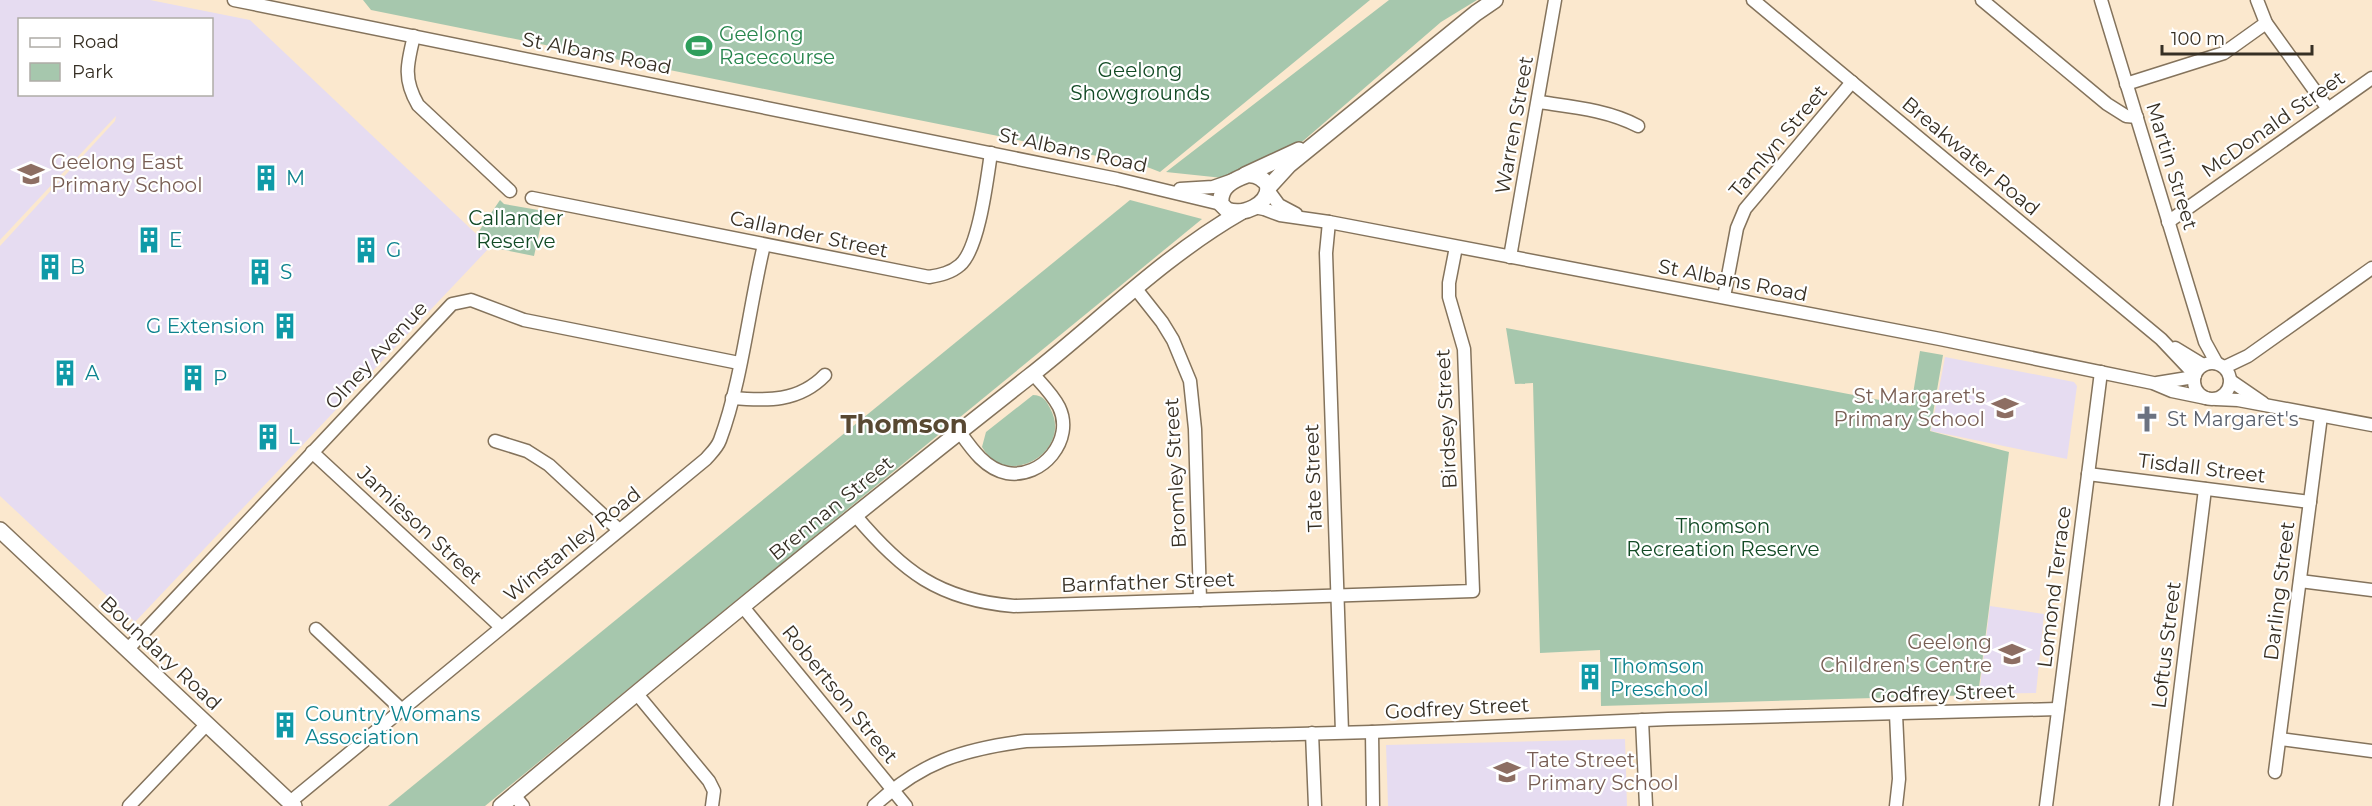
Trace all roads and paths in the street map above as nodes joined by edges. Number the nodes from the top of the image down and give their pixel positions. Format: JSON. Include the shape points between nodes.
{"nodes":[{"id":1,"x":234,"y":0,"type":"edge"},
{"id":2,"x":1495,"y":0,"type":"edge"},
{"id":3,"x":1555,"y":0,"type":"edge"},
{"id":4,"x":1753,"y":0,"type":"edge"},
{"id":5,"x":1982,"y":0,"type":"edge"},
{"id":6,"x":2101,"y":0,"type":"edge"},
{"id":7,"x":2257,"y":0,"type":"edge"},
{"id":8,"x":286,"y":5,"type":"edge"},
{"id":9,"x":2266,"y":23,"type":"junction"},
{"id":10,"x":414,"y":36,"type":"junction"},
{"id":11,"x":2372,"y":78,"type":"edge"},
{"id":12,"x":1852,"y":82,"type":"junction"},
{"id":13,"x":2126,"y":84,"type":"junction"},
{"id":14,"x":1539,"y":102,"type":"junction"},
{"id":15,"x":2328,"y":109,"type":"junction"},
{"id":16,"x":2137,"y":117,"type":"junction"},
{"id":17,"x":1638,"y":126,"type":"dead end"},
{"id":18,"x":1330,"y":132,"type":"junction"},
{"id":19,"x":992,"y":153,"type":"junction"},
{"id":20,"x":1238,"y":178,"type":"junction"},
{"id":21,"x":1163,"y":189,"type":"junction"},
{"id":22,"x":1268,"y":189,"type":"junction"},
{"id":23,"x":510,"y":191,"type":"dead end"},
{"id":24,"x":532,"y":198,"type":"dead end"},
{"id":25,"x":1221,"y":204,"type":"junction"},
{"id":26,"x":1247,"y":210,"type":"junction"},
{"id":27,"x":1306,"y":219,"type":"junction"},
{"id":28,"x":1329,"y":222,"type":"junction"},
{"id":29,"x":2168,"y":222,"type":"junction"},
{"id":30,"x":764,"y":245,"type":"junction"},
{"id":31,"x":1191,"y":245,"type":"junction"},
{"id":32,"x":1456,"y":247,"type":"junction"},
{"id":33,"x":1510,"y":257,"type":"junction"},
{"id":34,"x":2372,"y":268,"type":"edge"},
{"id":35,"x":1136,"y":289,"type":"junction"},
{"id":36,"x":1724,"y":297,"type":"junction"},
{"id":37,"x":2164,"y":342,"type":"junction"},
{"id":38,"x":739,"y":363,"type":"junction"},
{"id":39,"x":2218,"y":370,"type":"junction"},
{"id":40,"x":2102,"y":372,"type":"junction"},
{"id":41,"x":1033,"y":374,"type":"junction"},
{"id":42,"x":825,"y":375,"type":"dead end"},
{"id":43,"x":2194,"y":376,"type":"junction"},
{"id":44,"x":2152,"y":383,"type":"junction"},
{"id":45,"x":732,"y":398,"type":"junction"},
{"id":46,"x":2211,"y":398,"type":"junction"},
{"id":47,"x":2266,"y":405,"type":"junction"},
{"id":48,"x":2321,"y":416,"type":"junction"},
{"id":49,"x":2372,"y":425,"type":"edge"},
{"id":50,"x":959,"y":431,"type":"junction"},
{"id":51,"x":495,"y":441,"type":"dead end"},
{"id":52,"x":312,"y":452,"type":"junction"},
{"id":53,"x":2088,"y":474,"type":"junction"},
{"id":54,"x":2205,"y":489,"type":"junction"},
{"id":55,"x":2310,"y":502,"type":"junction"},
{"id":56,"x":855,"y":515,"type":"junction"},
{"id":57,"x":0,"y":530,"type":"edge"},
{"id":58,"x":619,"y":530,"type":"junction"},
{"id":59,"x":2300,"y":581,"type":"junction"},
{"id":60,"x":2372,"y":590,"type":"edge"},
{"id":61,"x":1473,"y":591,"type":"joint"},
{"id":62,"x":1336,"y":596,"type":"junction"},
{"id":63,"x":1200,"y":600,"type":"junction"},
{"id":64,"x":743,"y":608,"type":"junction"},
{"id":65,"x":501,"y":627,"type":"junction"},
{"id":66,"x":316,"y":629,"type":"dead end"},
{"id":67,"x":127,"y":650,"type":"junction"},
{"id":68,"x":637,"y":694,"type":"junction"},
{"id":69,"x":2058,"y":709,"type":"junction"},
{"id":70,"x":401,"y":710,"type":"junction"},
{"id":71,"x":1896,"y":714,"type":"junction"},
{"id":72,"x":1642,"y":720,"type":"junction"},
{"id":73,"x":206,"y":725,"type":"junction"},
{"id":74,"x":1342,"y":732,"type":"junction"},
{"id":75,"x":1371,"y":732,"type":"junction"},
{"id":76,"x":1312,"y":733,"type":"junction"},
{"id":77,"x":2280,"y":739,"type":"junction"},
{"id":78,"x":2372,"y":751,"type":"edge"},
{"id":79,"x":2275,"y":772,"type":"dead end"},
{"id":80,"x":893,"y":790,"type":"junction"},
{"id":81,"x":518,"y":801,"type":"edge"},
{"id":82,"x":292,"y":804,"type":"edge"},
{"id":83,"x":129,"y":806,"type":"edge"},
{"id":84,"x":501,"y":806,"type":"edge"},
{"id":85,"x":712,"y":806,"type":"edge"},
{"id":86,"x":874,"y":806,"type":"edge"},
{"id":87,"x":906,"y":806,"type":"edge"},
{"id":88,"x":1316,"y":806,"type":"edge"},
{"id":89,"x":1373,"y":806,"type":"edge"},
{"id":90,"x":1646,"y":806,"type":"edge"},
{"id":91,"x":1896,"y":806,"type":"edge"},
{"id":92,"x":2046,"y":806,"type":"edge"},
{"id":93,"x":2166,"y":806,"type":"edge"}],
"edges":[{"from":1,"to":8,"type":"street","name":"St Albans Road"},
{"from":2,"to":18,"type":"main road"},
{"from":3,"to":14,"type":"street","name":"Warren Street"},
{"from":4,"to":12,"type":"street","name":"Breakwater Road"},
{"from":5,"to":16,"type":"street","via":[[2107,104],[2126,116]]},
{"from":6,"to":13,"type":"street","name":"Martin Street"},
{"from":7,"to":9,"type":"street"},
{"from":8,"to":10,"type":"street","name":"St Albans Road"},
{"from":9,"to":13,"type":"street","via":[[2224,53]]},
{"from":9,"to":15,"type":"street"},
{"from":10,"to":19,"type":"street","name":"St Albans Road"},
{"from":10,"to":23,"type":"street","via":[[406,74],[418,105]]},
{"from":11,"to":15,"type":"street","name":"McDonald Street"},
{"from":12,"to":36,"type":"street","name":"Tamlyn Street","via":[[1745,209],[1737,228]]},
{"from":12,"to":37,"type":"street","name":"Breakwater Road"},
{"from":13,"to":16,"type":"street","name":"Martin Street"},
{"from":14,"to":17,"type":"street","via":[[1609,113]]},
{"from":14,"to":33,"type":"street","name":"Warren Street"},
{"from":15,"to":29,"type":"street","name":"McDonald Street"},
{"from":16,"to":29,"type":"street","name":"Martin Street"},
{"from":18,"to":20,"type":"main road"},
{"from":18,"to":22,"type":"main road","via":[[1289,165]]},
{"from":19,"to":21,"type":"street","name":"St Albans Road"},
{"from":19,"to":30,"type":"street","name":"Callander Street","via":[[972,249],[960,265],[946,273],[930,277],[910,274]]},
{"from":20,"to":21,"type":"street","name":"St Albans Road","via":[[1209,188]]},
{"from":20,"to":22,"type":"main road","via":[[1256,176]]},
{"from":20,"to":25,"type":"main road","via":[[1222,192]]},
{"from":21,"to":25,"type":"street","name":"St Albans Road"},
{"from":22,"to":26,"type":"main road","via":[[1263,200]]},
{"from":22,"to":27,"type":"street","name":"St Albans Road","via":[[1282,207]]},
{"from":24,"to":30,"type":"street","name":"Callander Street"},
{"from":25,"to":26,"type":"main road","via":[[1230,211]]},
{"from":25,"to":31,"type":"main road","name":"Brennan Street"},
{"from":26,"to":27,"type":"street","name":"St Albans Road","via":[[1264,208],[1280,216]]},
{"from":26,"to":31,"type":"main road","name":"Brennan Street"},
{"from":27,"to":28,"type":"street","name":"St Albans Road"},
{"from":28,"to":32,"type":"street","name":"St Albans Road"},
{"from":28,"to":62,"type":"street","name":"Tate Street","via":[[1326,253]]},
{"from":29,"to":39,"type":"street","name":"Martin Street","via":[[2205,343]]},
{"from":30,"to":38,"type":"street","name":"Winstanley Road"},
{"from":31,"to":35,"type":"main road","name":"Brennan Street"},
{"from":32,"to":33,"type":"street","name":"St Albans Road"},
{"from":32,"to":61,"type":"street","name":"Birdsey Street","via":[[1449,297],[1464,349]]},
{"from":33,"to":36,"type":"street","name":"St Albans Road"},
{"from":34,"to":39,"type":"street","via":[[2248,356]]},
{"from":35,"to":41,"type":"main road","name":"Brennan Street"},
{"from":35,"to":63,"type":"street","name":"Bromley Street","via":[[1173,340],[1190,381]]},
{"from":36,"to":40,"type":"street","name":"St Albans Road"},
{"from":37,"to":39,"type":"street","name":"Breakwater Road"},
{"from":37,"to":43,"type":"street","name":"Breakwater Road"},
{"from":38,"to":45,"type":"street","name":"Winstanley Road"},
{"from":38,"to":52,"type":"street","name":"Olney Avenue","via":[[524,320],[471,300],[459,301]]},
{"from":39,"to":43,"type":"street"},
{"from":39,"to":46,"type":"street","via":[[2228,390]]},
{"from":39,"to":47,"type":"street","name":"St Albans Road"},
{"from":40,"to":44,"type":"street","name":"St Albans Road"},
{"from":40,"to":53,"type":"street","name":"Lomond Terrace"},
{"from":41,"to":50,"type":"main road","name":"Brennan Street"},
{"from":41,"to":50,"type":"street","via":[[1051,395],[1062,420],[1060,441],[1049,460],[1031,471],[1006,473],[980,458]]},
{"from":42,"to":45,"type":"street","via":[[809,389],[782,399]]},
{"from":43,"to":44,"type":"street","name":"St Albans Road"},
{"from":43,"to":46,"type":"street","name":"Breakwater Road","via":[[2198,392]]},
{"from":44,"to":46,"type":"street","name":"St Albans Road"},
{"from":45,"to":58,"type":"street","name":"Winstanley Road","via":[[714,450]]},
{"from":46,"to":47,"type":"street","name":"St Albans Road"},
{"from":47,"to":48,"type":"street","name":"St Albans Road"},
{"from":48,"to":49,"type":"street","name":"St Albans Road"},
{"from":48,"to":55,"type":"street","name":"Darling Street"},
{"from":50,"to":56,"type":"main road","name":"Brennan Street"},
{"from":51,"to":58,"type":"street","via":[[527,451],[549,465]]},
{"from":52,"to":65,"type":"street","name":"Jamieson Street"},
{"from":52,"to":67,"type":"street","name":"Olney Avenue"},
{"from":53,"to":54,"type":"street","name":"Tisdall Street"},
{"from":53,"to":69,"type":"street","name":"Lomond Terrace"},
{"from":54,"to":55,"type":"street","name":"Tisdall Street"},
{"from":54,"to":93,"type":"street","name":"Loftus Street"},
{"from":55,"to":59,"type":"street","name":"Darling Street"},
{"from":56,"to":63,"type":"street","name":"Barnfather Street","via":[[890,554],[919,578],[986,604]]},
{"from":56,"to":64,"type":"main road","name":"Brennan Street"},
{"from":57,"to":67,"type":"main road","name":"Boundary Road"},
{"from":58,"to":65,"type":"street","name":"Winstanley Road"},
{"from":59,"to":60,"type":"street"},
{"from":59,"to":77,"type":"street","name":"Darling Street"},
{"from":61,"to":62,"type":"street","name":"Barnfather Street"},
{"from":62,"to":63,"type":"street","name":"Barnfather Street"},
{"from":62,"to":74,"type":"street","name":"Tate Street"},
{"from":64,"to":68,"type":"main road","name":"Brennan Street"},
{"from":64,"to":80,"type":"street","name":"Robertson Street"},
{"from":65,"to":70,"type":"street","name":"Winstanley Road"},
{"from":66,"to":70,"type":"street"},
{"from":67,"to":73,"type":"main road","name":"Boundary Road"},
{"from":68,"to":81,"type":"main road","name":"Brennan Street"},
{"from":68,"to":85,"type":"street","via":[[709,781],[714,791]]},
{"from":69,"to":71,"type":"street","name":"Godfrey Street"},
{"from":69,"to":92,"type":"street","name":"Lomond Terrace"},
{"from":70,"to":82,"type":"street","name":"Winstanley Road"},
{"from":71,"to":72,"type":"street","name":"Godfrey Street"},
{"from":71,"to":91,"type":"street"},
{"from":72,"to":75,"type":"street","name":"Godfrey Street"},
{"from":72,"to":90,"type":"street"},
{"from":73,"to":82,"type":"main road","name":"Boundary Road"},
{"from":73,"to":83,"type":"street"},
{"from":74,"to":75,"type":"street","name":"Godfrey Street"},
{"from":74,"to":76,"type":"street","name":"Godfrey Street"},
{"from":75,"to":89,"type":"street"},
{"from":76,"to":80,"type":"street","name":"Godfrey Street","via":[[1026,741],[989,746],[934,763]]},
{"from":76,"to":88,"type":"street"},
{"from":77,"to":78,"type":"street"},
{"from":77,"to":79,"type":"street","name":"Darling Street"},
{"from":80,"to":86,"type":"street","name":"Godfrey Street"},
{"from":80,"to":87,"type":"street","name":"Robertson Street"},
{"from":81,"to":84,"type":"main road","name":"Brennan Street"}]}
